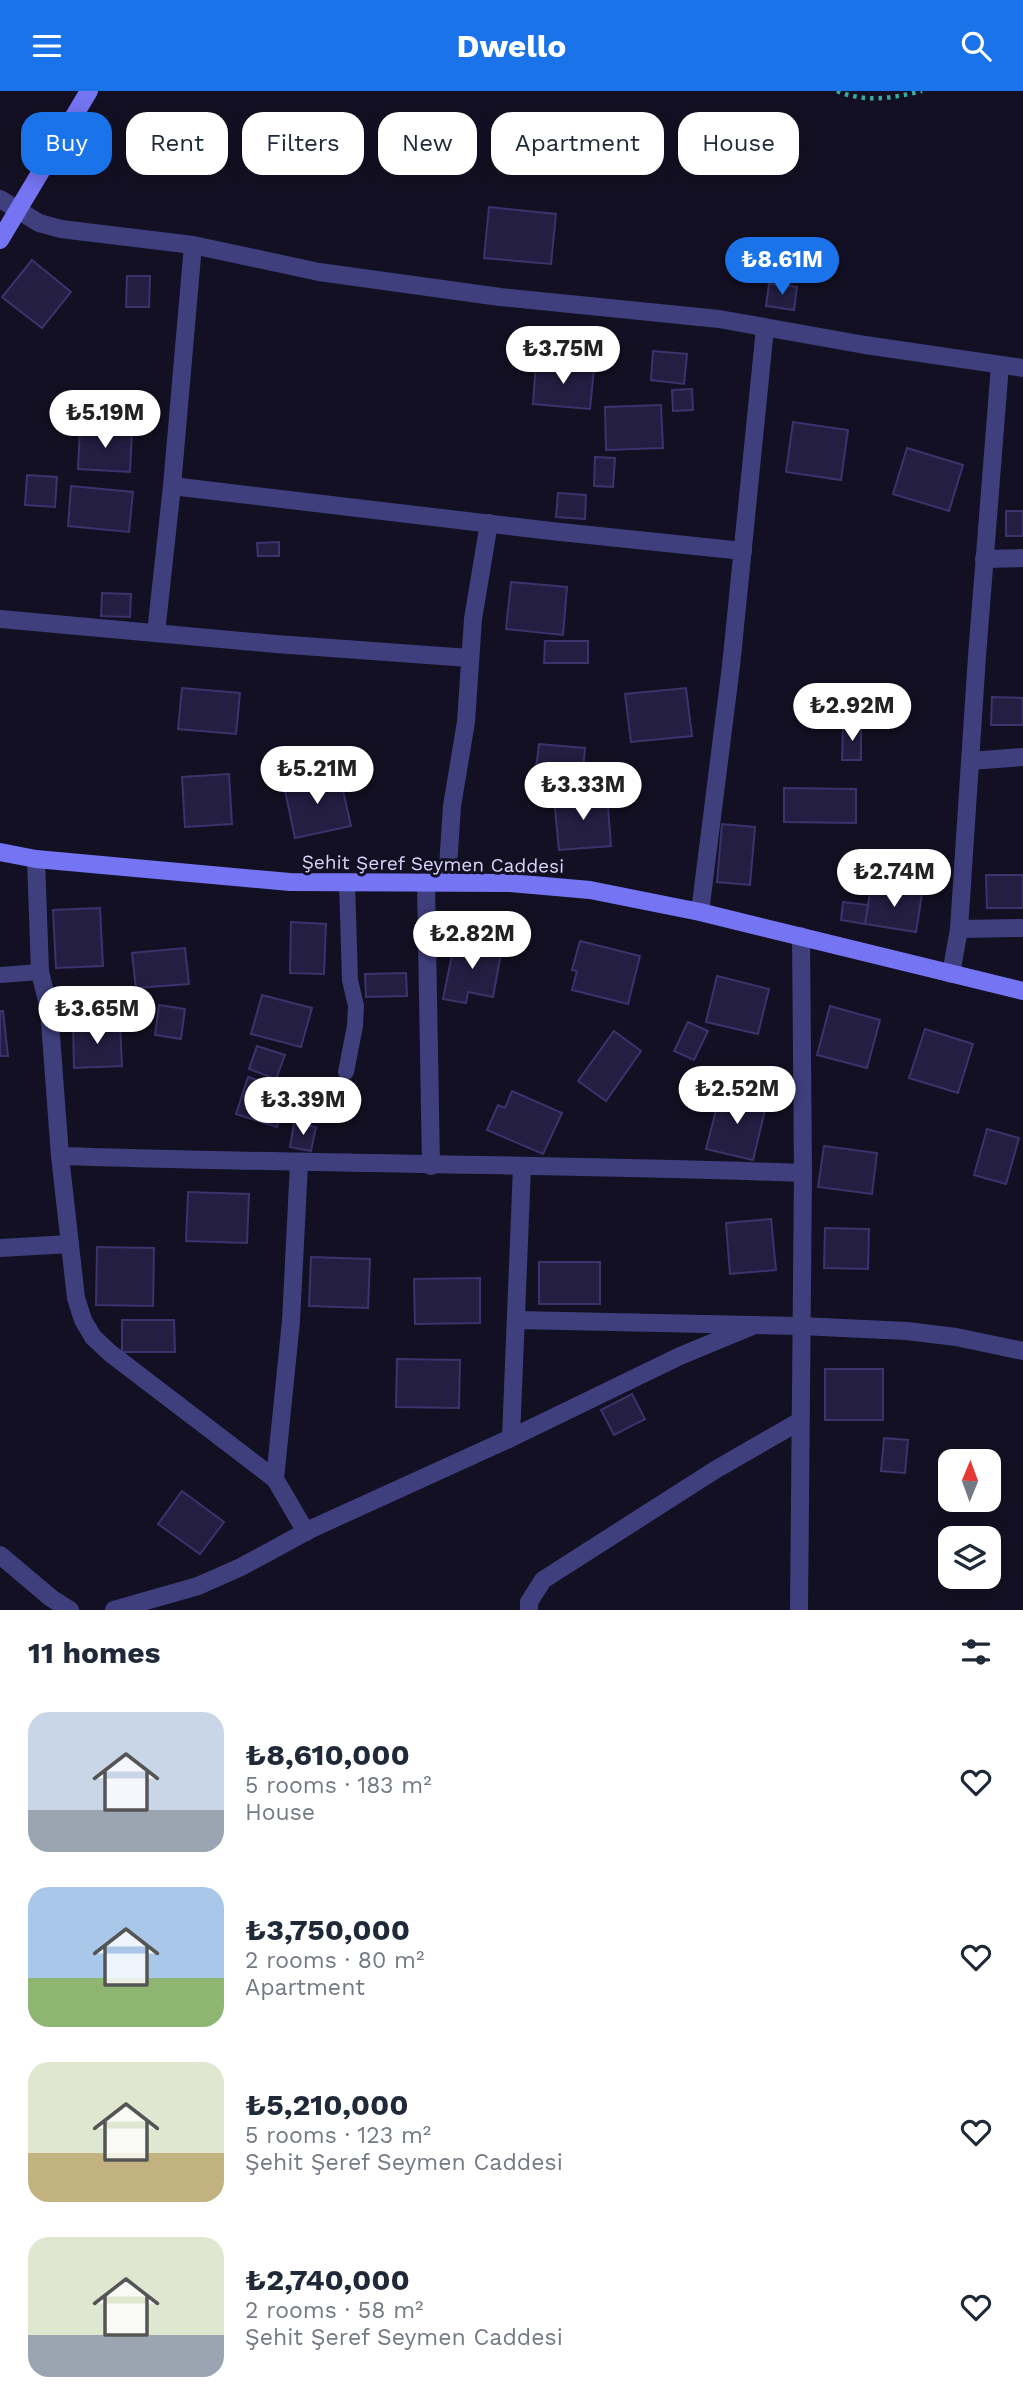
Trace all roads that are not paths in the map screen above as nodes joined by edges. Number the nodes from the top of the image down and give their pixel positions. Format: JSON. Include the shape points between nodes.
{"nodes":[{"id":1,"x":89,"y":91,"type":"edge"},
{"id":2,"x":0,"y":199,"type":"edge"},
{"id":3,"x":17,"y":210,"type":"junction"},
{"id":4,"x":0,"y":240,"type":"edge"},
{"id":5,"x":192,"y":245,"type":"junction"},
{"id":6,"x":765,"y":328,"type":"junction"},
{"id":7,"x":1000,"y":365,"type":"junction"},
{"id":8,"x":1023,"y":368,"type":"edge"},
{"id":9,"x":172,"y":486,"type":"junction"},
{"id":10,"x":489,"y":523,"type":"junction"},
{"id":11,"x":743,"y":551,"type":"junction"},
{"id":12,"x":1023,"y":558,"type":"edge"},
{"id":13,"x":984,"y":559,"type":"junction"},
{"id":14,"x":0,"y":619,"type":"edge"},
{"id":15,"x":156,"y":633,"type":"junction"},
{"id":16,"x":469,"y":658,"type":"junction"},
{"id":17,"x":1023,"y":757,"type":"edge"},
{"id":18,"x":970,"y":761,"type":"junction"},
{"id":19,"x":0,"y":852,"type":"edge"},
{"id":20,"x":36,"y":859,"type":"junction"},
{"id":21,"x":347,"y":882,"type":"junction"},
{"id":22,"x":447,"y":882,"type":"junction"},
{"id":23,"x":426,"y":883,"type":"junction"},
{"id":24,"x":700,"y":912,"type":"junction"},
{"id":25,"x":1023,"y":928,"type":"edge"},
{"id":26,"x":959,"y":929,"type":"junction"},
{"id":27,"x":802,"y":936,"type":"junction"},
{"id":28,"x":40,"y":972,"type":"junction"},
{"id":29,"x":951,"y":974,"type":"junction"},
{"id":30,"x":0,"y":975,"type":"edge"},
{"id":31,"x":1023,"y":991,"type":"edge"},
{"id":32,"x":346,"y":1072,"type":"dead end"},
{"id":33,"x":61,"y":1156,"type":"junction"},
{"id":34,"x":299,"y":1164,"type":"junction"},
{"id":35,"x":431,"y":1166,"type":"junction"},
{"id":36,"x":522,"y":1167,"type":"junction"},
{"id":37,"x":803,"y":1173,"type":"junction"},
{"id":38,"x":70,"y":1244,"type":"junction"},
{"id":39,"x":0,"y":1248,"type":"edge"},
{"id":40,"x":517,"y":1320,"type":"junction"},
{"id":41,"x":755,"y":1325,"type":"junction"},
{"id":42,"x":800,"y":1326,"type":"junction"},
{"id":43,"x":1023,"y":1351,"type":"edge"},
{"id":44,"x":800,"y":1421,"type":"junction"},
{"id":45,"x":511,"y":1438,"type":"junction"},
{"id":46,"x":275,"y":1479,"type":"junction"},
{"id":47,"x":306,"y":1532,"type":"junction"},
{"id":48,"x":0,"y":1555,"type":"edge"},
{"id":49,"x":70,"y":1610,"type":"edge"},
{"id":50,"x":114,"y":1610,"type":"edge"},
{"id":51,"x":529,"y":1610,"type":"edge"},
{"id":52,"x":799,"y":1610,"type":"edge"}],
"edges":[{"from":1,"to":3,"type":"street"},
{"from":2,"to":3,"type":"street"},
{"from":3,"to":4,"type":"street"},
{"from":3,"to":5,"type":"street","via":[[61,229]]},
{"from":5,"to":6,"type":"street","via":[[331,274]]},
{"from":5,"to":9,"type":"street"},
{"from":6,"to":7,"type":"street"},
{"from":6,"to":11,"type":"street"},
{"from":7,"to":8,"type":"street"},
{"from":7,"to":13,"type":"street"},
{"from":9,"to":10,"type":"street"},
{"from":9,"to":15,"type":"street"},
{"from":10,"to":11,"type":"street"},
{"from":10,"to":16,"type":"street"},
{"from":11,"to":24,"type":"street"},
{"from":12,"to":13,"type":"street"},
{"from":13,"to":18,"type":"street"},
{"from":14,"to":15,"type":"street"},
{"from":15,"to":16,"type":"street"},
{"from":16,"to":22,"type":"street"},
{"from":17,"to":18,"type":"street"},
{"from":18,"to":26,"type":"street"},
{"from":19,"to":20,"type":"street","name":"Şehit Şeref Seymen Caddesi"},
{"from":20,"to":21,"type":"street","name":"Şehit Şeref Seymen Caddesi","via":[[218,877]]},
{"from":20,"to":28,"type":"street"},
{"from":21,"to":23,"type":"street","name":"Şehit Şeref Seymen Caddesi"},
{"from":21,"to":32,"type":"lane","via":[[350,980],[356,1006]]},
{"from":22,"to":23,"type":"street","name":"Şehit Şeref Seymen Caddesi"},
{"from":22,"to":24,"type":"street","name":"Şehit Şeref Seymen Caddesi","via":[[590,890]]},
{"from":23,"to":35,"type":"street"},
{"from":24,"to":27,"type":"street","name":"Şehit Şeref Seymen Caddesi"},
{"from":25,"to":26,"type":"street"},
{"from":26,"to":29,"type":"street"},
{"from":27,"to":29,"type":"street","name":"Şehit Şeref Seymen Caddesi"},
{"from":27,"to":37,"type":"street"},
{"from":28,"to":30,"type":"lane"},
{"from":28,"to":33,"type":"street","via":[[49,1009]]},
{"from":29,"to":31,"type":"street","name":"Şehit Şeref Seymen Caddesi"},
{"from":33,"to":34,"type":"street"},
{"from":33,"to":38,"type":"street"},
{"from":34,"to":35,"type":"street"},
{"from":34,"to":46,"type":"street","via":[[291,1321]]},
{"from":35,"to":36,"type":"street"},
{"from":36,"to":37,"type":"street"},
{"from":36,"to":40,"type":"street"},
{"from":37,"to":42,"type":"street"},
{"from":38,"to":39,"type":"street"},
{"from":38,"to":46,"type":"street","via":[[76,1298],[93,1337]]},
{"from":40,"to":41,"type":"street"},
{"from":40,"to":45,"type":"street"},
{"from":41,"to":42,"type":"street"},
{"from":41,"to":45,"type":"street"},
{"from":42,"to":43,"type":"street","via":[[935,1333]]},
{"from":42,"to":44,"type":"street"},
{"from":44,"to":51,"type":"street","via":[[543,1580]]},
{"from":44,"to":52,"type":"street"},
{"from":45,"to":47,"type":"street"},
{"from":46,"to":47,"type":"street"},
{"from":47,"to":50,"type":"street","via":[[198,1585]]},
{"from":48,"to":49,"type":"street"}]}
